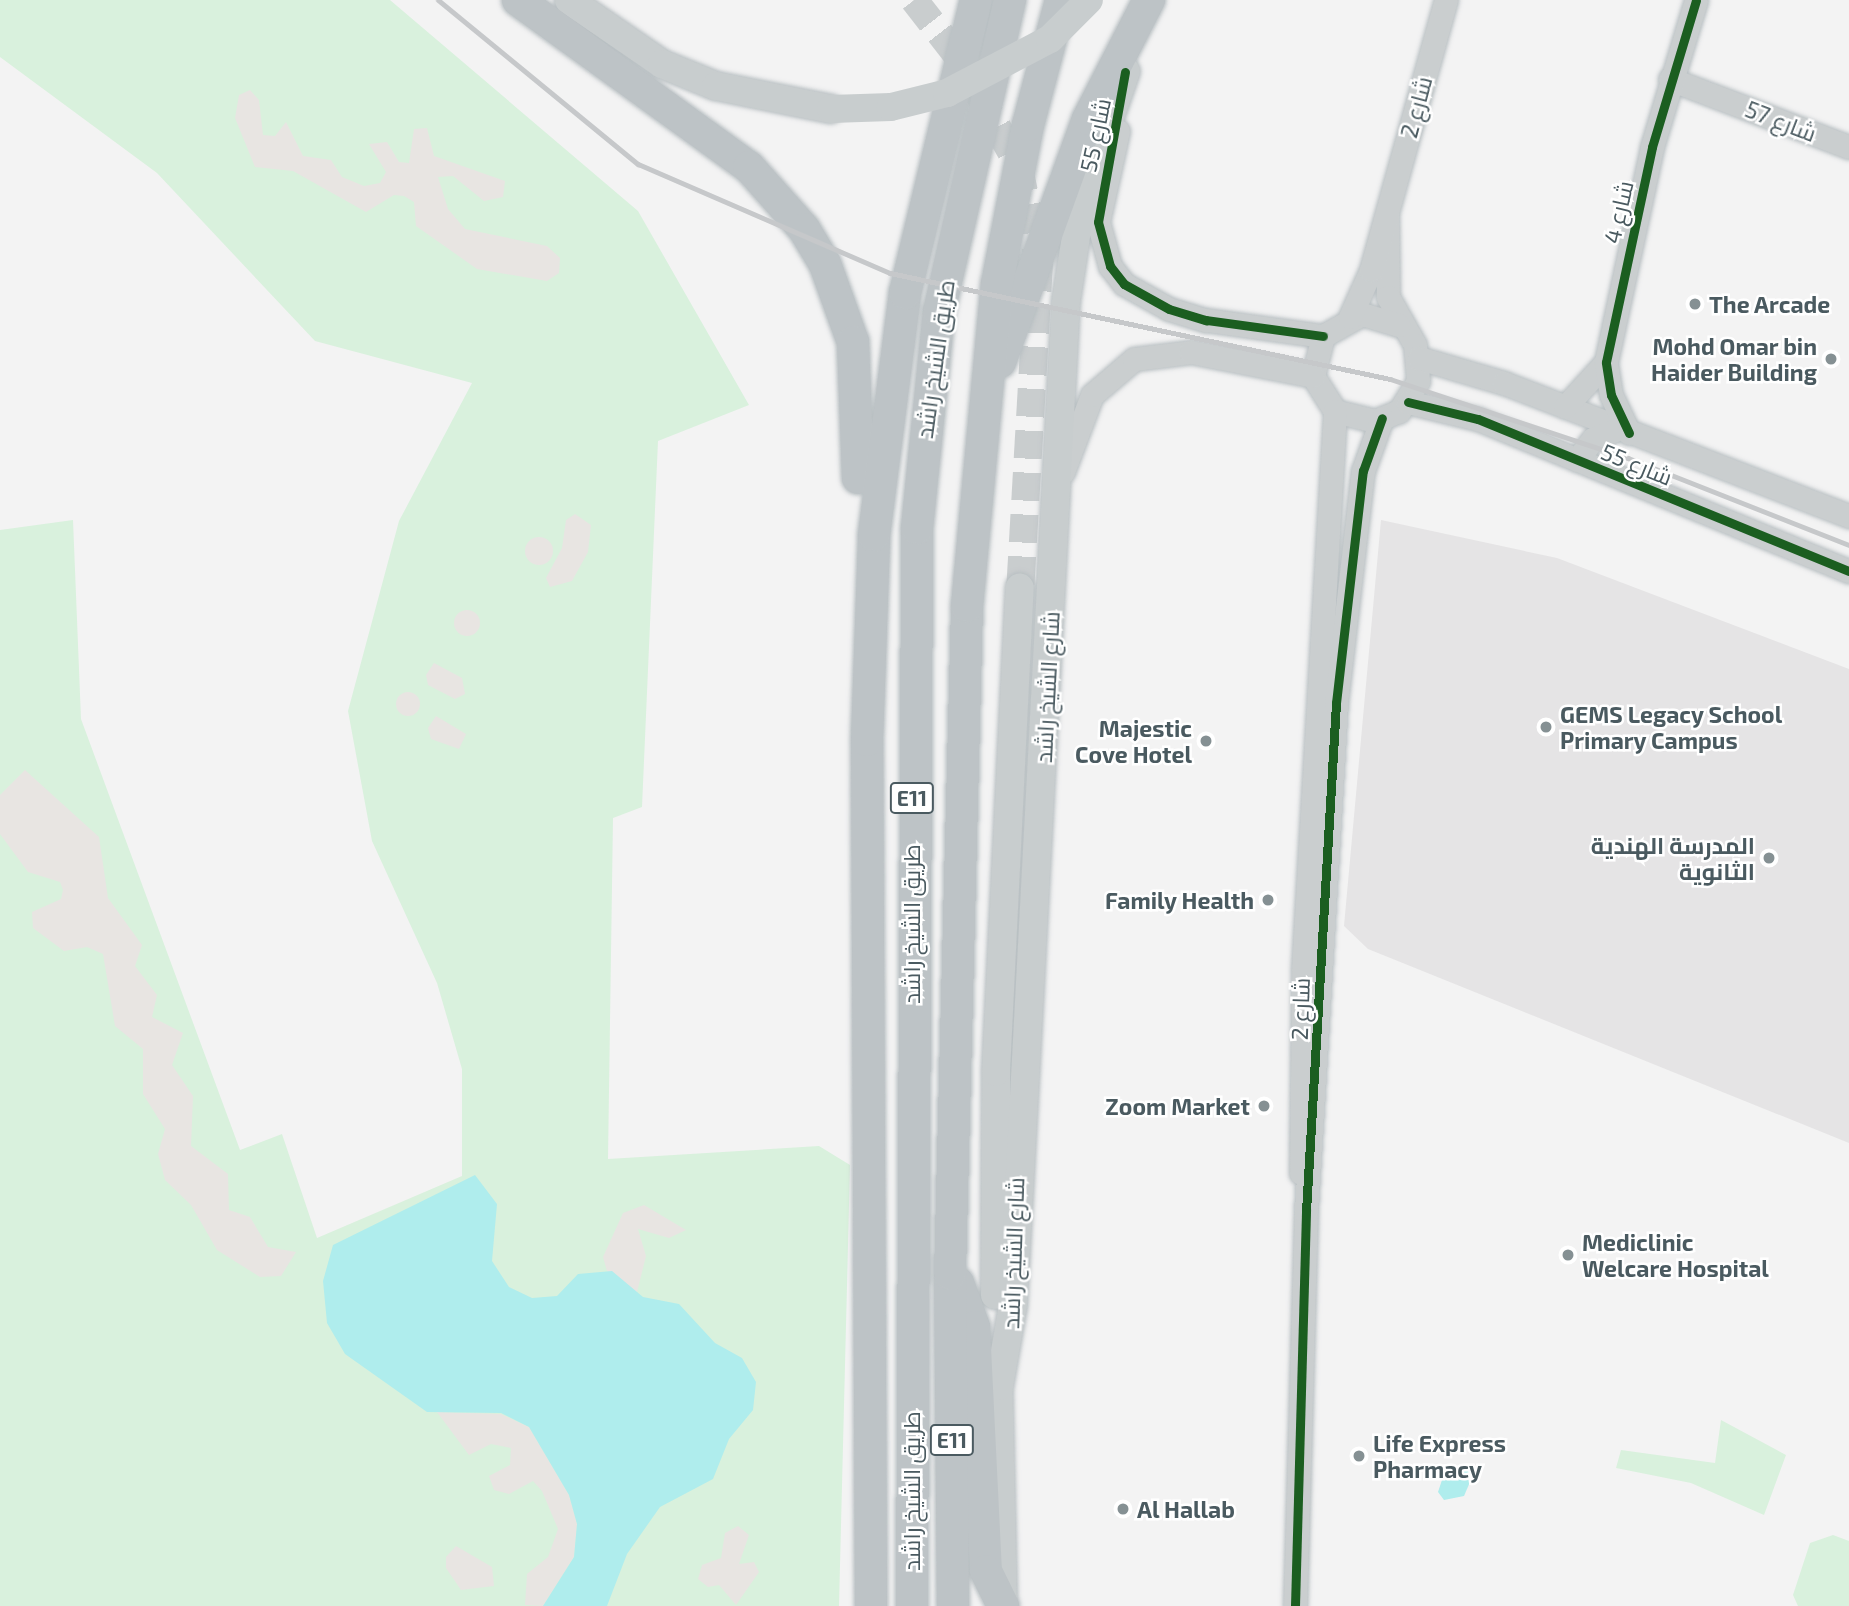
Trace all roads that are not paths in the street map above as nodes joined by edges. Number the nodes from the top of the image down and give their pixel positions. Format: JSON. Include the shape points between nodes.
{"nodes":[{"id":1,"x":518,"y":0,"type":"edge"},
{"id":2,"x":569,"y":0,"type":"edge"},
{"id":3,"x":976,"y":0,"type":"edge"},
{"id":4,"x":1010,"y":0,"type":"edge"},
{"id":5,"x":1061,"y":0,"type":"edge"},
{"id":6,"x":1089,"y":0,"type":"edge"},
{"id":7,"x":1151,"y":0,"type":"edge"},
{"id":8,"x":1447,"y":0,"type":"edge"},
{"id":9,"x":1696,"y":0,"type":"edge"},
{"id":10,"x":1683,"y":42,"type":"junction"},
{"id":11,"x":1125,"y":72,"type":"junction"},
{"id":12,"x":1670,"y":79,"type":"junction"},
{"id":13,"x":1713,"y":95,"type":"junction"},
{"id":14,"x":1849,"y":147,"type":"edge"},
{"id":15,"x":1387,"y":215,"type":"junction"},
{"id":16,"x":939,"y":312,"type":"junction"},
{"id":17,"x":1350,"y":317,"type":"junction"},
{"id":18,"x":1398,"y":325,"type":"junction"},
{"id":19,"x":1323,"y":336,"type":"junction"},
{"id":20,"x":1419,"y":358,"type":"junction"},
{"id":21,"x":1606,"y":362,"type":"junction"},
{"id":22,"x":1313,"y":376,"type":"junction"},
{"id":23,"x":1408,"y":402,"type":"junction"},
{"id":24,"x":1564,"y":407,"type":"junction"},
{"id":25,"x":1335,"y":411,"type":"junction"},
{"id":26,"x":982,"y":416,"type":"junction"},
{"id":27,"x":1382,"y":418,"type":"junction"},
{"id":28,"x":1623,"y":431,"type":"junction"},
{"id":29,"x":1577,"y":460,"type":"junction"},
{"id":30,"x":1059,"y":485,"type":"junction"},
{"id":31,"x":1849,"y":516,"type":"edge"},
{"id":32,"x":1849,"y":571,"type":"edge"},
{"id":33,"x":1020,"y":588,"type":"tunnel mouth"},
{"id":34,"x":872,"y":616,"type":"junction"},
{"id":35,"x":866,"y":740,"type":"junction"},
{"id":36,"x":1306,"y":1211,"type":"junction"},
{"id":37,"x":950,"y":1274,"type":"junction"},
{"id":38,"x":999,"y":1386,"type":"junction"},
{"id":39,"x":871,"y":1606,"type":"edge"},
{"id":40,"x":912,"y":1606,"type":"edge"},
{"id":41,"x":953,"y":1606,"type":"edge"},
{"id":42,"x":1003,"y":1606,"type":"edge"},
{"id":43,"x":1295,"y":1606,"type":"edge"}],
"edges":[{"from":1,"to":35,"type":"highway","via":[[749,167],[778,196],[825,264],[853,342],[859,383],[855,672]]},
{"from":2,"to":6,"type":"main road","bridge":true,"via":[[652,58],[716,86],[831,109],[891,107],[947,93],[1050,38]]},
{"from":3,"to":34,"type":"highway","via":[[891,373]]},
{"from":4,"to":16,"type":"highway","name":"طريق الشيخ راشد","number":"E11"},
{"from":5,"to":26,"type":"highway","name":"طريق الشيخ راشد","number":"E11","via":[[1008,217]]},
{"from":7,"to":11,"type":"main road","name":"شارع الشيخ راشد"},
{"from":7,"to":26,"type":"highway","via":[[1115,57],[1064,178]]},
{"from":8,"to":15,"type":"street","name":"شارع 2"},
{"from":9,"to":10,"type":"street","name":"شارع 4"},
{"from":10,"to":12,"type":"street","name":"شارع 4"},
{"from":10,"to":13,"type":"street"},
{"from":11,"to":19,"type":"street","name":"شارع 55","via":[[1098,222],[1101,244],[1124,284],[1168,309],[1206,320]]},
{"from":11,"to":30,"type":"main road","name":"شارع الشيخ راشد","via":[[1075,232]]},
{"from":12,"to":13,"type":"street","name":"شارع 57"},
{"from":12,"to":21,"type":"street","name":"شارع 4"},
{"from":13,"to":14,"type":"street","name":"شارع 57"},
{"from":15,"to":17,"type":"street","name":"شارع 2"},
{"from":15,"to":18,"type":"street","name":"شارع 2","via":[[1386,282]]},
{"from":16,"to":34,"type":"highway","via":[[907,386]]},
{"from":16,"to":40,"type":"highway","name":"طريق الشيخ راشد","number":"E11","via":[[914,600]]},
{"from":17,"to":18,"type":"street","via":[[1375,315]]},
{"from":17,"to":19,"type":"street"},
{"from":18,"to":20,"type":"street"},
{"from":19,"to":22,"type":"street"},
{"from":20,"to":23,"type":"street","via":[[1418,382]]},
{"from":20,"to":24,"type":"street","name":"شارع 55"},
{"from":21,"to":24,"type":"street"},
{"from":21,"to":28,"type":"street","name":"شارع 4"},
{"from":22,"to":25,"type":"street"},
{"from":22,"to":30,"type":"street","via":[[1191,352],[1135,359],[1092,395]]},
{"from":23,"to":27,"type":"street"},
{"from":23,"to":29,"type":"street","name":"شارع 55","via":[[1478,419]]},
{"from":24,"to":28,"type":"street","name":"شارع 55"},
{"from":25,"to":27,"type":"street","via":[[1361,421]]},
{"from":25,"to":36,"type":"street","name":"شارع 2","via":[[1301,1024],[1298,1136]]},
{"from":26,"to":37,"type":"highway","name":"طريق الشيخ راشد","number":"E11","via":[[962,674]]},
{"from":27,"to":36,"type":"street","name":"شارع 2","via":[[1366,457],[1345,602]]},
{"from":28,"to":29,"type":"street","via":[[1593,439]]},
{"from":28,"to":31,"type":"street","name":"شارع 55"},
{"from":29,"to":32,"type":"street","name":"شارع 55"},
{"from":30,"to":38,"type":"main road","name":"شارع الشيخ راشد","via":[[1011,1332]]},
{"from":33,"to":38,"type":"main road","via":[[993,1151]]},
{"from":34,"to":35,"type":"highway"},
{"from":35,"to":39,"type":"highway"},
{"from":36,"to":43,"type":"street","name":"شارع 2"},
{"from":37,"to":41,"type":"highway","name":"طريق الشيخ راشد","number":"E11"},
{"from":37,"to":42,"type":"highway","via":[[967,1300],[974,1327],[984,1558]]},
{"from":38,"to":42,"type":"main road","via":[[1005,1511]]}]}
